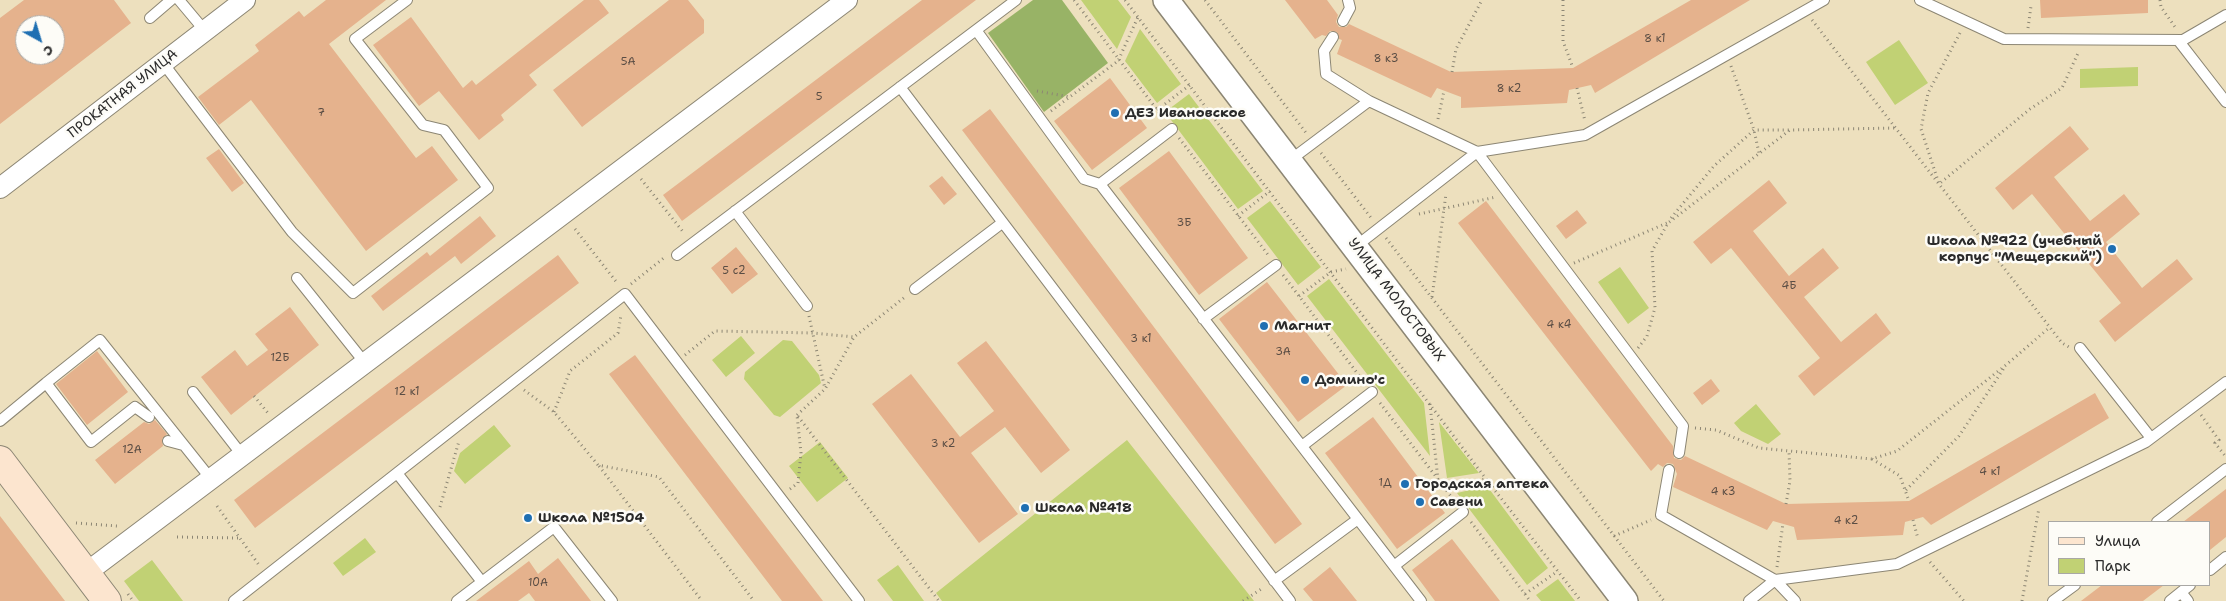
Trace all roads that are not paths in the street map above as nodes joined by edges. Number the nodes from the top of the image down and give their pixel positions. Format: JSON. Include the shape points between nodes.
{"nodes":[{"id":1,"x":172,"y":0,"type":"edge"},
{"id":2,"x":179,"y":0,"type":"edge"},
{"id":3,"x":245,"y":0,"type":"edge"},
{"id":4,"x":407,"y":0,"type":"edge"},
{"id":5,"x":846,"y":0,"type":"edge"},
{"id":6,"x":1016,"y":0,"type":"edge"},
{"id":7,"x":1166,"y":0,"type":"edge"},
{"id":8,"x":1348,"y":0,"type":"edge"},
{"id":9,"x":1824,"y":0,"type":"edge"},
{"id":10,"x":1920,"y":0,"type":"edge"},
{"id":11,"x":2226,"y":14,"type":"edge"},
{"id":12,"x":150,"y":18,"type":"dead end"},
{"id":13,"x":1342,"y":21,"type":"dead end"},
{"id":14,"x":976,"y":30,"type":"junction"},
{"id":15,"x":205,"y":31,"type":"junction"},
{"id":16,"x":1332,"y":37,"type":"dead end"},
{"id":17,"x":2181,"y":40,"type":"junction"},
{"id":18,"x":163,"y":64,"type":"junction"},
{"id":19,"x":900,"y":87,"type":"junction"},
{"id":20,"x":1369,"y":101,"type":"junction"},
{"id":21,"x":2226,"y":102,"type":"edge"},
{"id":22,"x":1172,"y":129,"type":"road end"},
{"id":23,"x":1477,"y":152,"type":"junction"},
{"id":24,"x":1289,"y":161,"type":"junction"},
{"id":25,"x":1100,"y":184,"type":"junction"},
{"id":26,"x":0,"y":188,"type":"edge"},
{"id":27,"x":734,"y":211,"type":"junction"},
{"id":28,"x":1002,"y":223,"type":"junction"},
{"id":29,"x":677,"y":255,"type":"dead end"},
{"id":30,"x":1351,"y":258,"type":"junction"},
{"id":31,"x":1276,"y":265,"type":"road end"},
{"id":32,"x":297,"y":278,"type":"dead end"},
{"id":33,"x":915,"y":289,"type":"road end"},
{"id":34,"x":807,"y":306,"type":"road end"},
{"id":35,"x":1203,"y":319,"type":"junction"},
{"id":36,"x":2080,"y":348,"type":"dead end"},
{"id":37,"x":365,"y":363,"type":"junction"},
{"id":38,"x":2226,"y":382,"type":"edge"},
{"id":39,"x":46,"y":383,"type":"junction"},
{"id":40,"x":193,"y":392,"type":"dead end"},
{"id":41,"x":1372,"y":392,"type":"road end"},
{"id":42,"x":149,"y":417,"type":"dead end"},
{"id":43,"x":0,"y":420,"type":"edge"},
{"id":44,"x":2151,"y":438,"type":"junction"},
{"id":45,"x":168,"y":441,"type":"dead end"},
{"id":46,"x":183,"y":445,"type":"junction"},
{"id":47,"x":1302,"y":446,"type":"junction"},
{"id":48,"x":1679,"y":453,"type":"dead end"},
{"id":49,"x":242,"y":455,"type":"junction"},
{"id":50,"x":0,"y":460,"type":"edge"},
{"id":51,"x":2226,"y":469,"type":"edge"},
{"id":52,"x":1669,"y":470,"type":"dead end"},
{"id":53,"x":397,"y":473,"type":"junction"},
{"id":54,"x":211,"y":479,"type":"junction"},
{"id":55,"x":1463,"y":512,"type":"road end"},
{"id":56,"x":1358,"y":519,"type":"junction"},
{"id":57,"x":2157,"y":521,"type":"edge"},
{"id":58,"x":2226,"y":557,"type":"edge"},
{"id":59,"x":1394,"y":566,"type":"junction"},
{"id":60,"x":2211,"y":569,"type":"edge"},
{"id":61,"x":86,"y":573,"type":"junction"},
{"id":62,"x":1775,"y":580,"type":"junction"},
{"id":63,"x":1274,"y":581,"type":"junction"},
{"id":64,"x":482,"y":582,"type":"junction"},
{"id":65,"x":2073,"y":586,"type":"edge"},
{"id":66,"x":2189,"y":586,"type":"edge"},
{"id":67,"x":2181,"y":592,"type":"junction"},
{"id":68,"x":107,"y":601,"type":"edge"},
{"id":69,"x":234,"y":601,"type":"edge"},
{"id":70,"x":456,"y":601,"type":"edge"},
{"id":71,"x":612,"y":601,"type":"edge"},
{"id":72,"x":859,"y":601,"type":"edge"},
{"id":73,"x":1290,"y":601,"type":"edge"},
{"id":74,"x":1421,"y":601,"type":"edge"},
{"id":75,"x":1625,"y":601,"type":"edge"},
{"id":76,"x":1749,"y":601,"type":"edge"},
{"id":77,"x":1795,"y":601,"type":"edge"},
{"id":78,"x":2053,"y":601,"type":"edge"},
{"id":79,"x":2170,"y":601,"type":"edge"},
{"id":80,"x":2188,"y":601,"type":"edge"}],
"edges":[{"from":1,"to":12,"type":"lane"},
{"from":2,"to":15,"type":"lane"},
{"from":3,"to":15,"type":"street","name":"ПРОКАТНАЯ УЛИЦА"},
{"from":4,"to":18,"type":"lane","via":[[355,38],[423,125],[444,130],[488,188],[353,293],[292,232]]},
{"from":5,"to":37,"type":"street"},
{"from":6,"to":14,"type":"lane"},
{"from":7,"to":24,"type":"street","name":"УЛИЦА МОЛОСТОВЫХ"},
{"from":8,"to":13,"type":"lane","via":[[1350,8]]},
{"from":9,"to":23,"type":"lane","via":[[1588,133]]},
{"from":10,"to":17,"type":"lane","via":[[2004,39]]},
{"from":11,"to":17,"type":"lane"},
{"from":14,"to":19,"type":"lane"},
{"from":14,"to":25,"type":"lane","via":[[1084,179]]},
{"from":15,"to":18,"type":"street","name":"ПРОКАТНАЯ УЛИЦА"},
{"from":16,"to":20,"type":"lane","via":[[1324,51],[1326,74]]},
{"from":17,"to":21,"type":"lane"},
{"from":18,"to":26,"type":"street","name":"ПРОКАТНАЯ УЛИЦА"},
{"from":19,"to":27,"type":"lane"},
{"from":19,"to":28,"type":"lane"},
{"from":20,"to":23,"type":"lane"},
{"from":20,"to":24,"type":"lane"},
{"from":22,"to":25,"type":"lane"},
{"from":23,"to":30,"type":"lane","via":[[1380,229]]},
{"from":23,"to":48,"type":"lane","via":[[1683,426]]},
{"from":24,"to":30,"type":"street","name":"УЛИЦА МОЛОСТОВЫХ"},
{"from":25,"to":35,"type":"lane"},
{"from":27,"to":29,"type":"lane"},
{"from":27,"to":34,"type":"lane"},
{"from":28,"to":33,"type":"lane"},
{"from":28,"to":63,"type":"lane"},
{"from":30,"to":75,"type":"street","name":"УЛИЦА МОЛОСТОВЫХ"},
{"from":31,"to":35,"type":"lane"},
{"from":32,"to":37,"type":"lane"},
{"from":35,"to":47,"type":"lane"},
{"from":36,"to":44,"type":"lane"},
{"from":37,"to":49,"type":"street"},
{"from":38,"to":44,"type":"lane"},
{"from":39,"to":42,"type":"lane","via":[[91,442],[135,407]]},
{"from":39,"to":43,"type":"lane"},
{"from":39,"to":46,"type":"lane","via":[[100,340]]},
{"from":40,"to":49,"type":"lane"},
{"from":41,"to":47,"type":"lane"},
{"from":44,"to":62,"type":"lane","via":[[1897,564]]},
{"from":45,"to":46,"type":"lane"},
{"from":46,"to":54,"type":"lane"},
{"from":47,"to":56,"type":"lane"},
{"from":49,"to":54,"type":"street"},
{"from":50,"to":61,"type":"main road"},
{"from":51,"to":57,"type":"lane"},
{"from":52,"to":62,"type":"lane","via":[[1661,515]]},
{"from":53,"to":64,"type":"lane"},
{"from":53,"to":69,"type":"lane"},
{"from":53,"to":72,"type":"lane","via":[[625,294]]},
{"from":54,"to":61,"type":"street"},
{"from":55,"to":59,"type":"lane"},
{"from":56,"to":59,"type":"lane"},
{"from":56,"to":63,"type":"lane"},
{"from":58,"to":60,"type":"lane"},
{"from":59,"to":74,"type":"lane"},
{"from":61,"to":68,"type":"main road"},
{"from":62,"to":76,"type":"lane"},
{"from":62,"to":77,"type":"lane"},
{"from":63,"to":73,"type":"lane"},
{"from":64,"to":70,"type":"lane"},
{"from":64,"to":71,"type":"lane","via":[[554,527]]},
{"from":65,"to":78,"type":"lane"},
{"from":66,"to":67,"type":"lane"},
{"from":67,"to":79,"type":"lane"},
{"from":67,"to":80,"type":"lane"}]}
